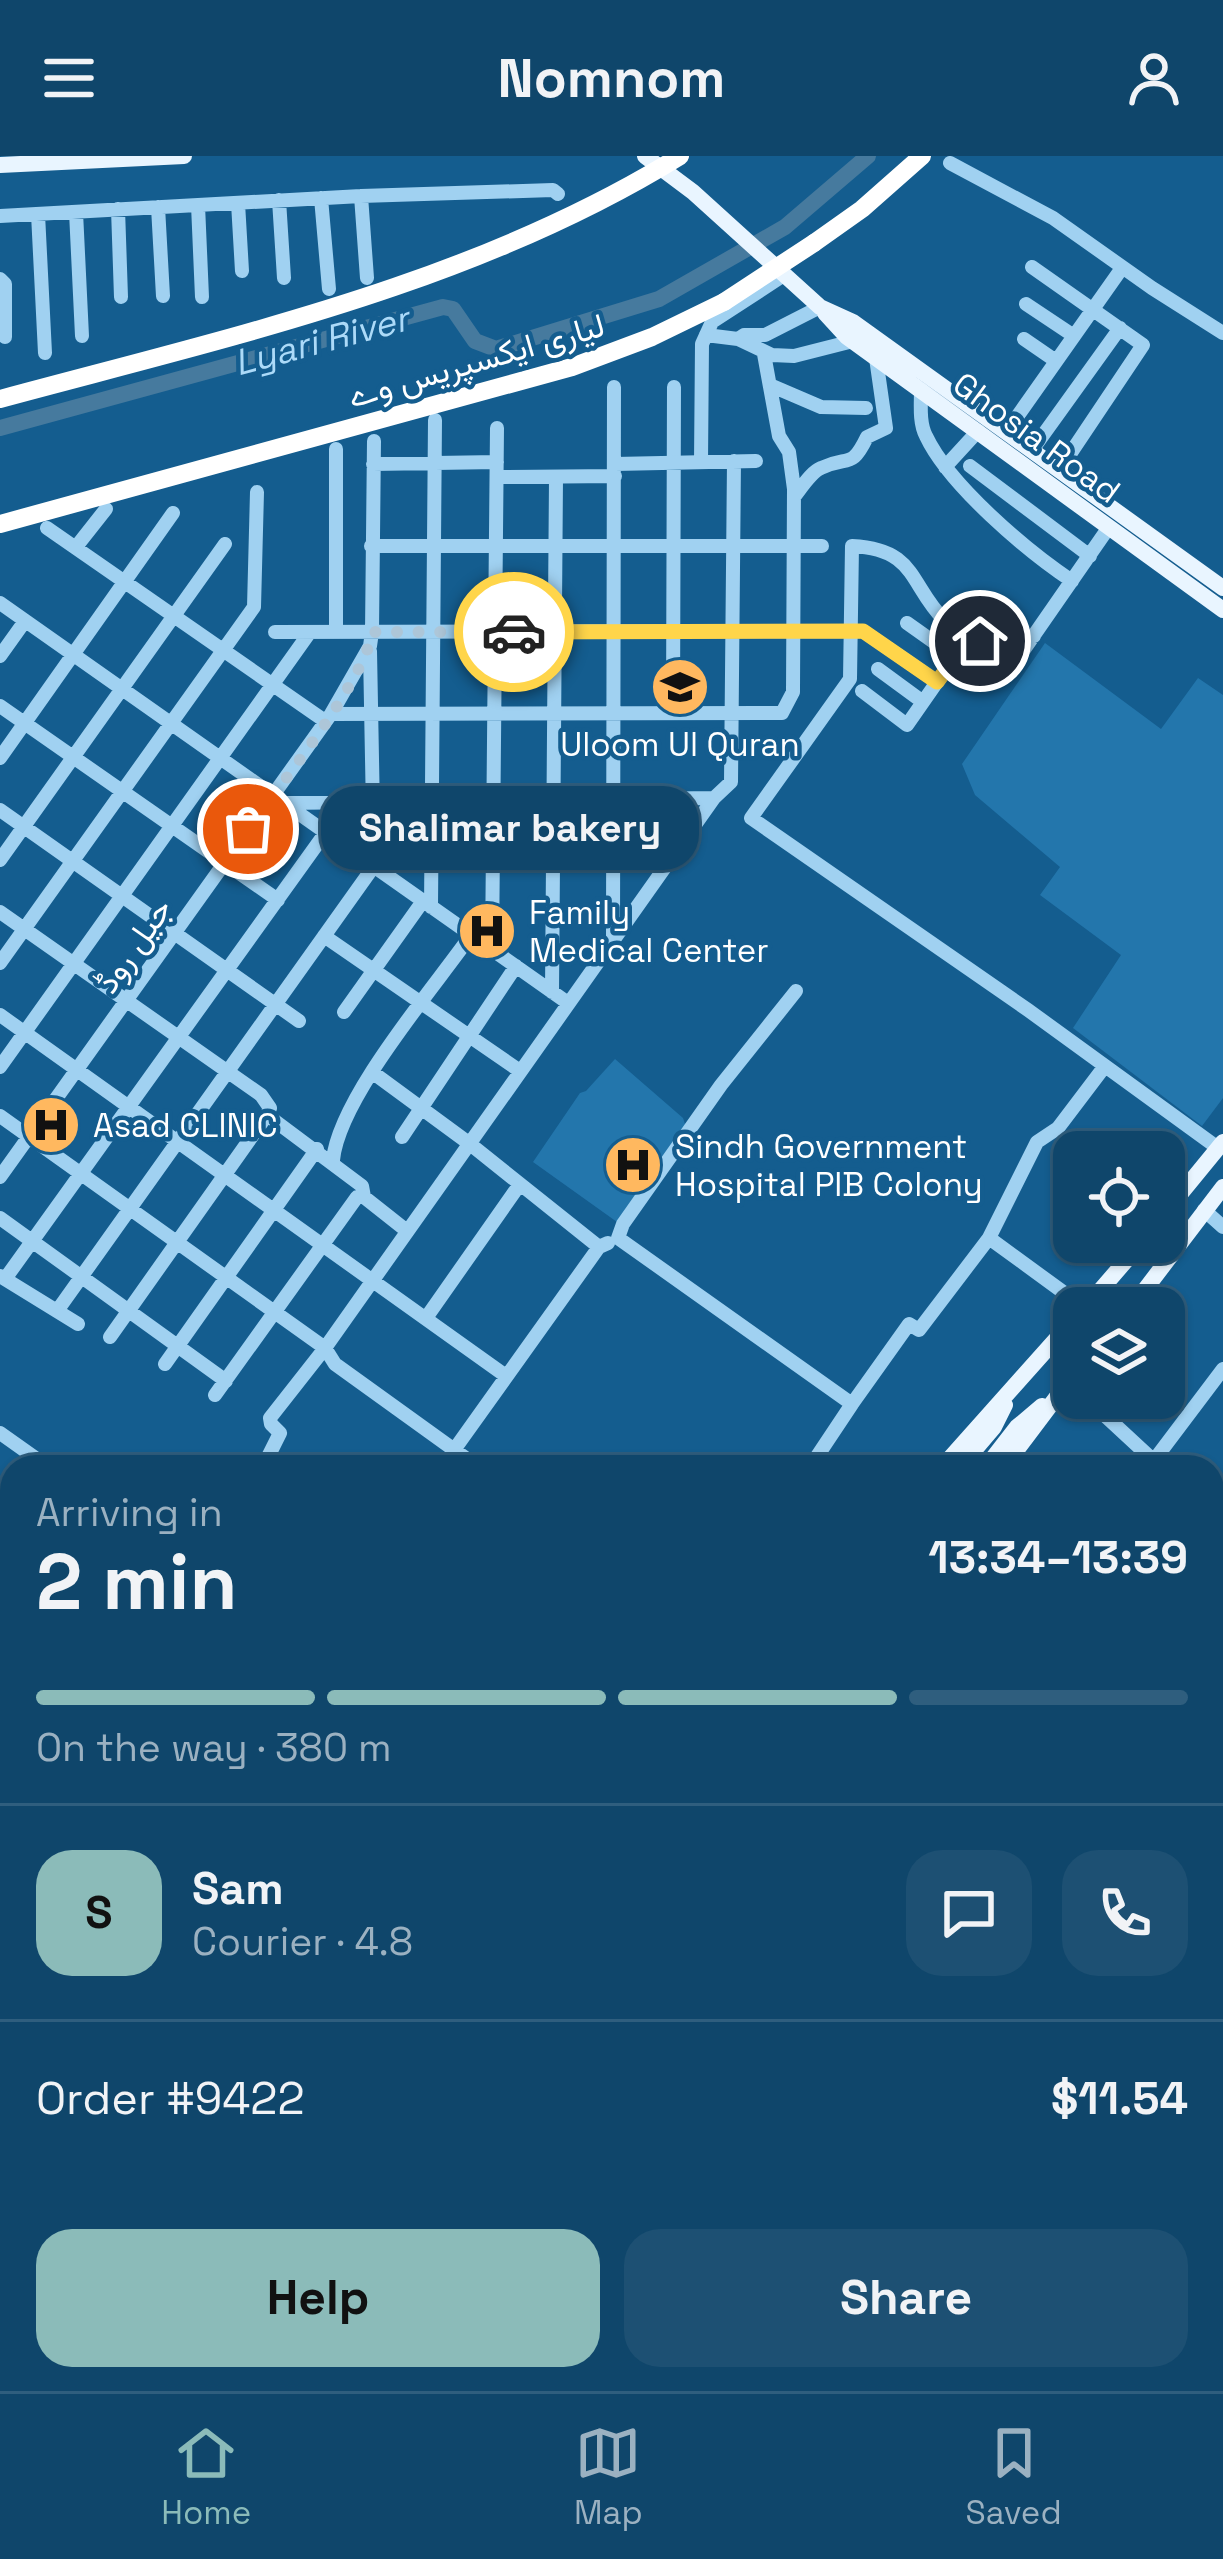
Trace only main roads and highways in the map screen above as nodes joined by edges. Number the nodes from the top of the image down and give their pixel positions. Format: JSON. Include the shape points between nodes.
{"nodes":[{"id":1,"x":184,"y":156,"type":"edge"},
{"id":2,"x":645,"y":156,"type":"edge"},
{"id":3,"x":680,"y":156,"type":"edge"},
{"id":4,"x":922,"y":156,"type":"edge"},
{"id":5,"x":28,"y":160,"type":"edge"},
{"id":6,"x":0,"y":165,"type":"edge"},
{"id":7,"x":820,"y":307,"type":"junction"},
{"id":8,"x":0,"y":399,"type":"edge"},
{"id":9,"x":1107,"y":518,"type":"junction"},
{"id":10,"x":0,"y":524,"type":"edge"},
{"id":11,"x":1223,"y":589,"type":"edge"},
{"id":12,"x":1223,"y":610,"type":"edge"},
{"id":13,"x":1221,"y":1145,"type":"edge"},
{"id":14,"x":1223,"y":1187,"type":"edge"},
{"id":15,"x":1185,"y":1189,"type":"edge"},
{"id":16,"x":1124,"y":1263,"type":"edge"},
{"id":17,"x":1103,"y":1287,"type":"edge"},
{"id":18,"x":1147,"y":1287,"type":"edge"},
{"id":19,"x":1053,"y":1342,"type":"edge"},
{"id":20,"x":1018,"y":1379,"type":"junction"},
{"id":21,"x":1053,"y":1396,"type":"edge"},
{"id":22,"x":1053,"y":1404,"type":"edge"},
{"id":23,"x":952,"y":1455,"type":"edge"},
{"id":24,"x":970,"y":1455,"type":"edge"},
{"id":25,"x":995,"y":1455,"type":"edge"},
{"id":26,"x":1013,"y":1455,"type":"edge"}],
"edges":[{"from":1,"to":5,"type":"main road"},
{"from":2,"to":7,"type":"main road"},
{"from":3,"to":8,"type":"highway","bridge":true,"via":[[482,257],[286,322]]},
{"from":4,"to":10,"type":"highway","name":"لیاری ایکسپریس وے","bridge":true,"via":[[770,274],[626,348]]},
{"from":5,"to":6,"type":"main road"},
{"from":7,"to":9,"type":"main road","name":"Ghosia Road","via":[[876,358]]},
{"from":7,"to":9,"type":"main road","via":[[854,322],[1033,449]]},
{"from":9,"to":11,"type":"main road"},
{"from":9,"to":12,"type":"main road","name":"Ghosia Road"},
{"from":13,"to":15,"type":"main road"},
{"from":14,"to":18,"type":"main road"},
{"from":16,"to":17,"type":"main road"},
{"from":19,"to":20,"type":"main road"},
{"from":20,"to":23,"type":"main road"},
{"from":20,"to":24,"type":"main road"},
{"from":21,"to":25,"type":"main road"},
{"from":22,"to":26,"type":"main road"}]}
